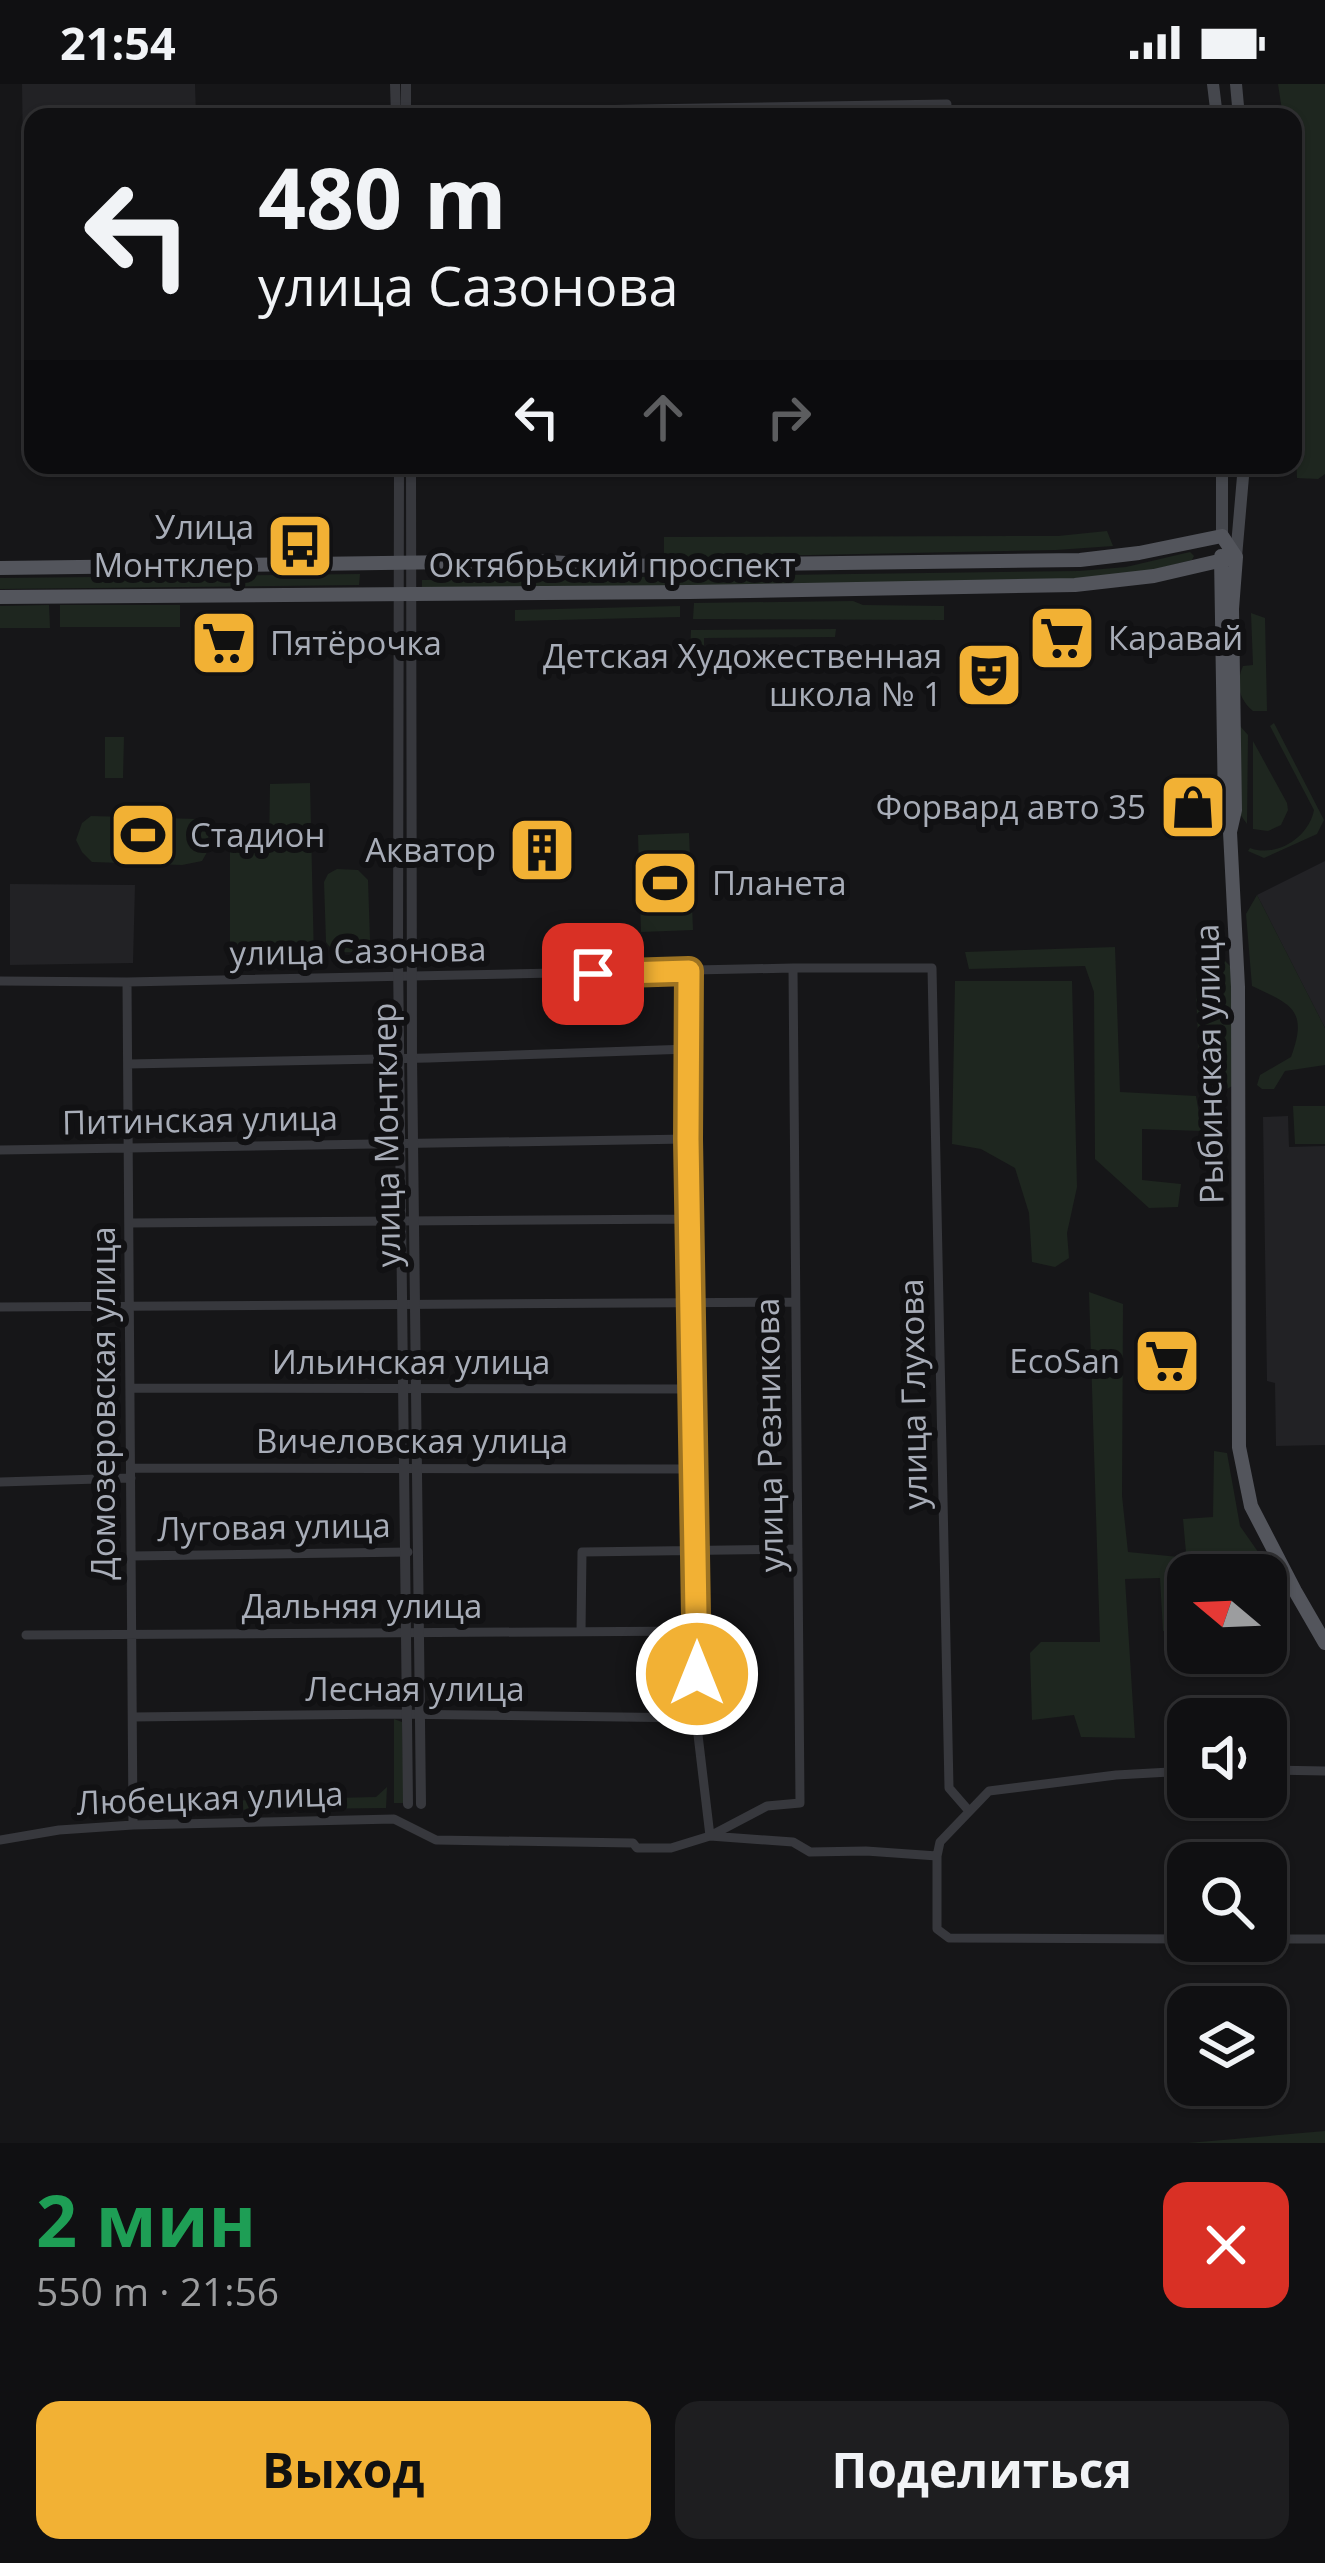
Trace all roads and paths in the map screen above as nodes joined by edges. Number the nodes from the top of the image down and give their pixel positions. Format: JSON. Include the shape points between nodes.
{"nodes":[{"id":1,"x":946,"y":104,"type":"dead end"},
{"id":2,"x":765,"y":108,"type":"edge"},
{"id":3,"x":400,"y":474,"type":"edge"},
{"id":4,"x":411,"y":474,"type":"edge"},
{"id":5,"x":1222,"y":474,"type":"edge"},
{"id":6,"x":1244,"y":474,"type":"edge"},
{"id":7,"x":1222,"y":536,"type":"junction"},
{"id":8,"x":1228,"y":559,"type":"junction"},
{"id":9,"x":406,"y":563,"type":"junction"},
{"id":10,"x":0,"y":568,"type":"edge"},
{"id":11,"x":405,"y":593,"type":"junction"},
{"id":12,"x":0,"y":597,"type":"edge"},
{"id":13,"x":793,"y":968,"type":"junction"},
{"id":14,"x":932,"y":968,"type":"joint"},
{"id":15,"x":689,"y":971,"type":"junction"},
{"id":16,"x":405,"y":977,"type":"junction"},
{"id":17,"x":0,"y":981,"type":"edge"},
{"id":18,"x":127,"y":982,"type":"junction"},
{"id":19,"x":689,"y":1049,"type":"junction"},
{"id":20,"x":406,"y":1058,"type":"junction"},
{"id":21,"x":128,"y":1064,"type":"junction"},
{"id":22,"x":688,"y":1139,"type":"junction"},
{"id":23,"x":407,"y":1143,"type":"junction"},
{"id":24,"x":129,"y":1149,"type":"junction"},
{"id":25,"x":0,"y":1150,"type":"edge"},
{"id":26,"x":690,"y":1219,"type":"junction"},
{"id":27,"x":408,"y":1222,"type":"junction"},
{"id":28,"x":130,"y":1223,"type":"junction"},
{"id":29,"x":794,"y":1302,"type":"junction"},
{"id":30,"x":691,"y":1303,"type":"junction"},
{"id":31,"x":130,"y":1306,"type":"junction"},
{"id":32,"x":409,"y":1306,"type":"junction"},
{"id":33,"x":0,"y":1307,"type":"edge"},
{"id":34,"x":130,"y":1388,"type":"junction"},
{"id":35,"x":409,"y":1389,"type":"junction"},
{"id":36,"x":693,"y":1389,"type":"junction"},
{"id":37,"x":410,"y":1468,"type":"junction"},
{"id":38,"x":694,"y":1469,"type":"junction"},
{"id":39,"x":131,"y":1473,"type":"junction"},
{"id":40,"x":0,"y":1482,"type":"edge"},
{"id":41,"x":798,"y":1550,"type":"junction"},
{"id":42,"x":696,"y":1551,"type":"junction"},
{"id":43,"x":411,"y":1552,"type":"junction"},
{"id":44,"x":131,"y":1556,"type":"junction"},
{"id":45,"x":697,"y":1631,"type":"junction"},
{"id":46,"x":581,"y":1632,"type":"junction"},
{"id":47,"x":131,"y":1633,"type":"junction"},
{"id":48,"x":412,"y":1633,"type":"junction"},
{"id":49,"x":26,"y":1635,"type":"dead end"},
{"id":50,"x":1325,"y":1643,"type":"edge"},
{"id":51,"x":413,"y":1715,"type":"junction"},
{"id":52,"x":133,"y":1717,"type":"junction"},
{"id":53,"x":696,"y":1718,"type":"junction"},
{"id":54,"x":1287,"y":1771,"type":"edge"},
{"id":55,"x":1167,"y":1772,"type":"edge"},
{"id":56,"x":1325,"y":1772,"type":"edge"},
{"id":57,"x":415,"y":1804,"type":"joint"},
{"id":58,"x":969,"y":1811,"type":"junction"},
{"id":59,"x":394,"y":1819,"type":"junction"},
{"id":60,"x":133,"y":1825,"type":"junction"},
{"id":61,"x":710,"y":1835,"type":"junction"},
{"id":62,"x":0,"y":1840,"type":"edge"},
{"id":63,"x":937,"y":1856,"type":"junction"},
{"id":64,"x":1167,"y":1939,"type":"edge"},
{"id":65,"x":1287,"y":1939,"type":"edge"},
{"id":66,"x":1325,"y":1939,"type":"edge"}],
"edges":[{"from":1,"to":2,"type":"street"},
{"from":3,"to":9,"type":"street","name":"улица Монтклер"},
{"from":4,"to":9,"type":"street","name":"улица Монтклер"},
{"from":5,"to":7,"type":"main road"},
{"from":6,"to":8,"type":"main road","name":"Рыбинская улица"},
{"from":7,"to":8,"type":"main road"},
{"from":7,"to":9,"type":"main road","name":"Октябрьский проспект","via":[[1080,560]]},
{"from":8,"to":11,"type":"main road","name":"Октябрьский проспект","via":[[1075,585]]},
{"from":8,"to":50,"type":"main road","name":"Рыбинская улица","via":[[1239,1447],[1251,1507]]},
{"from":9,"to":10,"type":"main road","name":"Октябрьский проспект"},
{"from":9,"to":11,"type":"street","name":"улица Монтклер"},
{"from":11,"to":12,"type":"main road","name":"Октябрьский проспект"},
{"from":11,"to":16,"type":"street","name":"улица Монтклер"},
{"from":13,"to":14,"type":"street","name":"улица Сазонова"},
{"from":13,"to":15,"type":"street","name":"улица Сазонова"},
{"from":13,"to":29,"type":"street","name":"улица Резникова"},
{"from":14,"to":58,"type":"street","name":"улица Глухова","via":[[949,1788]]},
{"from":15,"to":16,"type":"street","name":"улица Сазонова"},
{"from":15,"to":19,"type":"street"},
{"from":16,"to":18,"type":"street","name":"улица Сазонова"},
{"from":16,"to":20,"type":"street","name":"улица Монтклер"},
{"from":17,"to":18,"type":"street","name":"улица Сазонова"},
{"from":18,"to":21,"type":"street","name":"Домозеровская улица"},
{"from":19,"to":20,"type":"street"},
{"from":19,"to":22,"type":"street"},
{"from":20,"to":21,"type":"street"},
{"from":20,"to":23,"type":"street","name":"улица Монтклер"},
{"from":21,"to":24,"type":"street","name":"Домозеровская улица"},
{"from":22,"to":23,"type":"street","name":"Питинская улица"},
{"from":22,"to":26,"type":"street"},
{"from":23,"to":24,"type":"street","name":"Питинская улица"},
{"from":23,"to":27,"type":"street","name":"улица Монтклер"},
{"from":24,"to":25,"type":"street","name":"Питинская улица"},
{"from":24,"to":28,"type":"street","name":"Домозеровская улица"},
{"from":26,"to":27,"type":"street"},
{"from":26,"to":30,"type":"street"},
{"from":27,"to":28,"type":"street"},
{"from":27,"to":32,"type":"street","name":"улица Монтклер"},
{"from":28,"to":31,"type":"street","name":"Домозеровская улица"},
{"from":29,"to":30,"type":"street"},
{"from":29,"to":41,"type":"street","name":"улица Резникова"},
{"from":30,"to":32,"type":"street"},
{"from":30,"to":36,"type":"street"},
{"from":31,"to":32,"type":"street"},
{"from":31,"to":33,"type":"street"},
{"from":31,"to":34,"type":"street","name":"Домозеровская улица"},
{"from":32,"to":35,"type":"street","name":"улица Монтклер"},
{"from":34,"to":35,"type":"street","name":"Ильинская улица"},
{"from":34,"to":39,"type":"street","name":"Домозеровская улица"},
{"from":35,"to":36,"type":"street","name":"Ильинская улица"},
{"from":35,"to":37,"type":"street","name":"улица Монтклер"},
{"from":36,"to":38,"type":"street"},
{"from":37,"to":38,"type":"street","name":"Вичеловская улица"},
{"from":37,"to":39,"type":"street","name":"Вичеловская улица"},
{"from":37,"to":43,"type":"street","name":"улица Монтклер"},
{"from":38,"to":42,"type":"street"},
{"from":39,"to":40,"type":"street","name":"Вичеловская улица"},
{"from":39,"to":44,"type":"street","name":"Домозеровская улица"},
{"from":41,"to":42,"type":"street"},
{"from":41,"to":61,"type":"street","name":"улица Резникова","via":[[800,1803],[767,1806]]},
{"from":42,"to":45,"type":"street"},
{"from":42,"to":46,"type":"street","via":[[581,1552]]},
{"from":43,"to":44,"type":"street","name":"Луговая улица"},
{"from":43,"to":48,"type":"street","name":"улица Монтклер"},
{"from":44,"to":47,"type":"street","name":"Домозеровская улица"},
{"from":45,"to":46,"type":"street","name":"Дальняя улица"},
{"from":45,"to":53,"type":"street"},
{"from":46,"to":48,"type":"street","name":"Дальняя улица"},
{"from":47,"to":48,"type":"street","name":"Дальняя улица"},
{"from":47,"to":49,"type":"street","name":"Дальняя улица"},
{"from":47,"to":52,"type":"street","name":"Домозеровская улица"},
{"from":48,"to":51,"type":"street","name":"улица Монтклер"},
{"from":51,"to":52,"type":"street","name":"Лесная улица"},
{"from":51,"to":53,"type":"street","name":"Лесная улица"},
{"from":51,"to":57,"type":"street","name":"улица Монтклер"},
{"from":52,"to":60,"type":"street","name":"Домозеровская улица"},
{"from":53,"to":61,"type":"street"},
{"from":54,"to":56,"type":"street"},
{"from":55,"to":58,"type":"street","via":[[989,1791]]},
{"from":57,"to":59,"type":"street"},
{"from":58,"to":63,"type":"street"},
{"from":59,"to":60,"type":"street","name":"Любецкая улица"},
{"from":59,"to":61,"type":"street","name":"Любецкая улица","via":[[436,1840],[671,1848]]},
{"from":60,"to":62,"type":"street","name":"Любецкая улица"},
{"from":61,"to":63,"type":"street","via":[[793,1842],[810,1852]]},
{"from":63,"to":64,"type":"street","via":[[937,1930],[949,1938]]},
{"from":65,"to":66,"type":"street"}]}
